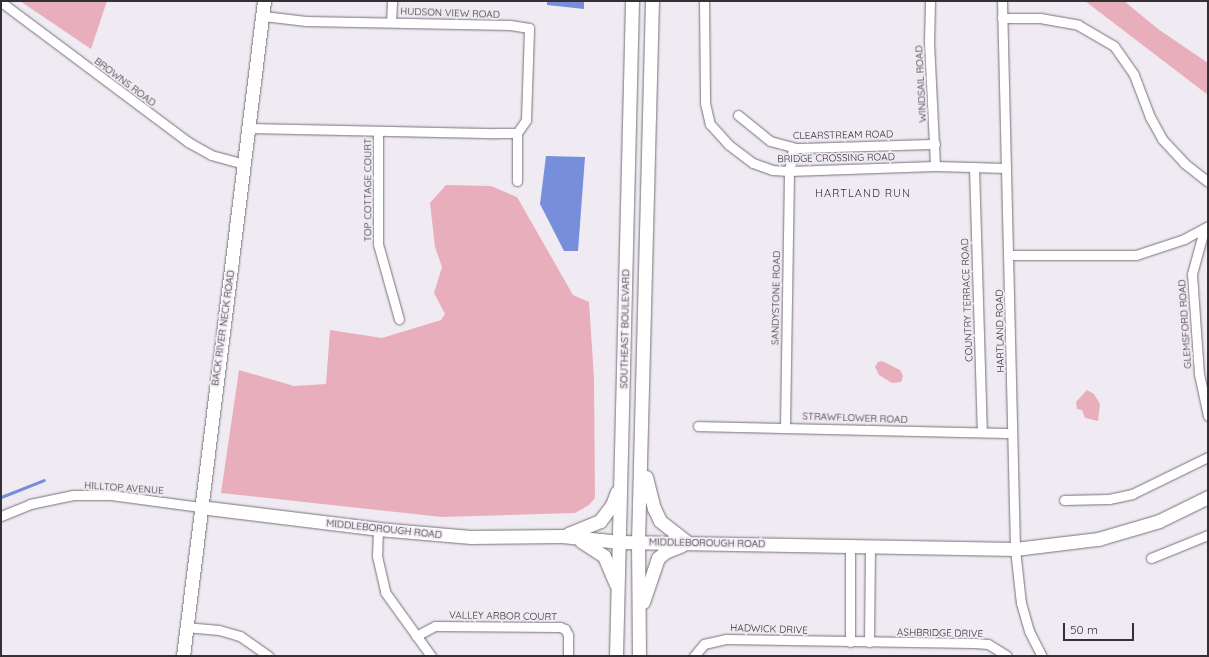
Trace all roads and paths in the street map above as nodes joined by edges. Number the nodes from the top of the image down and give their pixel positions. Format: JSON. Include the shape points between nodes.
{"nodes":[{"id":1,"x":264,"y":1,"type":"edge"},
{"id":2,"x":392,"y":1,"type":"edge"},
{"id":3,"x":632,"y":1,"type":"edge"},
{"id":4,"x":652,"y":1,"type":"edge"},
{"id":5,"x":704,"y":1,"type":"edge"},
{"id":6,"x":930,"y":1,"type":"edge"},
{"id":7,"x":1002,"y":1,"type":"edge"},
{"id":8,"x":1,"y":2,"type":"edge"},
{"id":9,"x":263,"y":16,"type":"junction"},
{"id":10,"x":1002,"y":18,"type":"junction"},
{"id":11,"x":391,"y":22,"type":"junction"},
{"id":12,"x":738,"y":115,"type":"dead end"},
{"id":13,"x":248,"y":128,"type":"junction"},
{"id":14,"x":378,"y":131,"type":"junction"},
{"id":15,"x":517,"y":133,"type":"junction"},
{"id":16,"x":935,"y":144,"type":"junction"},
{"id":17,"x":793,"y":148,"type":"junction"},
{"id":18,"x":244,"y":164,"type":"junction"},
{"id":19,"x":935,"y":166,"type":"junction"},
{"id":20,"x":974,"y":167,"type":"junction"},
{"id":21,"x":1006,"y":168,"type":"junction"},
{"id":22,"x":789,"y":171,"type":"junction"},
{"id":23,"x":517,"y":181,"type":"dead end"},
{"id":24,"x":1208,"y":182,"type":"edge"},
{"id":25,"x":1206,"y":228,"type":"edge"},
{"id":26,"x":1009,"y":255,"type":"junction"},
{"id":27,"x":399,"y":319,"type":"dead end"},
{"id":28,"x":1208,"y":416,"type":"edge"},
{"id":29,"x":698,"y":426,"type":"dead end"},
{"id":30,"x":785,"y":427,"type":"junction"},
{"id":31,"x":982,"y":432,"type":"junction"},
{"id":32,"x":1012,"y":433,"type":"junction"},
{"id":33,"x":1208,"y":457,"type":"edge"},
{"id":34,"x":642,"y":459,"type":"junction"},
{"id":35,"x":622,"y":481,"type":"junction"},
{"id":36,"x":1208,"y":498,"type":"edge"},
{"id":37,"x":1064,"y":500,"type":"dead end"},
{"id":38,"x":200,"y":507,"type":"junction"},
{"id":39,"x":1,"y":516,"type":"edge"},
{"id":40,"x":378,"y":529,"type":"junction"},
{"id":41,"x":1208,"y":535,"type":"edge"},
{"id":42,"x":562,"y":536,"type":"junction"},
{"id":43,"x":620,"y":542,"type":"junction"},
{"id":44,"x":638,"y":542,"type":"junction"},
{"id":45,"x":688,"y":543,"type":"junction"},
{"id":46,"x":850,"y":546,"type":"junction"},
{"id":47,"x":870,"y":546,"type":"junction"},
{"id":48,"x":1015,"y":549,"type":"junction"},
{"id":49,"x":1151,"y":558,"type":"dead end"},
{"id":50,"x":618,"y":588,"type":"junction"},
{"id":51,"x":638,"y":623,"type":"junction"},
{"id":52,"x":185,"y":627,"type":"junction"},
{"id":53,"x":416,"y":636,"type":"junction"},
{"id":54,"x":850,"y":642,"type":"junction"},
{"id":55,"x":869,"y":642,"type":"junction"},
{"id":56,"x":183,"y":656,"type":"edge"},
{"id":57,"x":269,"y":656,"type":"edge"},
{"id":58,"x":431,"y":656,"type":"edge"},
{"id":59,"x":568,"y":656,"type":"edge"},
{"id":60,"x":616,"y":656,"type":"edge"},
{"id":61,"x":639,"y":656,"type":"edge"},
{"id":62,"x":694,"y":656,"type":"edge"},
{"id":63,"x":1007,"y":656,"type":"edge"},
{"id":64,"x":1042,"y":656,"type":"edge"}],
"edges":[{"from":1,"to":9,"type":"main road","name":"BACK RIVER NECK ROAD"},
{"from":2,"to":11,"type":"street"},
{"from":3,"to":35,"type":"main road","name":"SOUTHEAST BOULEVARD"},
{"from":4,"to":34,"type":"main road","name":"SOUTHEAST BOULEVARD"},
{"from":5,"to":22,"type":"street","name":"BRIDGE CROSSING ROAD","via":[[705,103],[710,124],[720,137],[748,160],[772,170]]},
{"from":6,"to":16,"type":"street","name":"WINDSAIL ROAD","via":[[929,42]]},
{"from":7,"to":10,"type":"street","name":"HARTLAND ROAD"},
{"from":8,"to":18,"type":"street","name":"BROWNS ROAD","via":[[188,142],[211,155]]},
{"from":9,"to":11,"type":"street","name":"HUDSON VIEW ROAD","via":[[306,21]]},
{"from":9,"to":13,"type":"main road","name":"BACK RIVER NECK ROAD"},
{"from":10,"to":21,"type":"street","name":"HARTLAND ROAD"},
{"from":10,"to":24,"type":"street","via":[[1040,18],[1078,25],[1114,46],[1134,75],[1150,117],[1162,139],[1184,163]]},
{"from":11,"to":15,"type":"street","name":"HUDSON VIEW ROAD","via":[[529,28],[526,120]]},
{"from":12,"to":17,"type":"street","name":"CLEARSTREAM ROAD","via":[[763,137]]},
{"from":13,"to":14,"type":"street"},
{"from":13,"to":18,"type":"main road","name":"BACK RIVER NECK ROAD"},
{"from":14,"to":15,"type":"street"},
{"from":14,"to":27,"type":"street","name":"TOP COTTAGE COURT","via":[[378,244]]},
{"from":15,"to":23,"type":"street","name":"HUDSON VIEW ROAD"},
{"from":16,"to":17,"type":"street","name":"CLEARSTREAM ROAD"},
{"from":16,"to":19,"type":"street","name":"WINDSAIL ROAD"},
{"from":17,"to":22,"type":"street","name":"SANDYSTONE ROAD"},
{"from":18,"to":38,"type":"main road","name":"BACK RIVER NECK ROAD"},
{"from":19,"to":20,"type":"street","name":"BRIDGE CROSSING ROAD"},
{"from":19,"to":22,"type":"street","name":"BRIDGE CROSSING ROAD"},
{"from":20,"to":21,"type":"street","name":"BRIDGE CROSSING ROAD"},
{"from":20,"to":31,"type":"street","name":"COUNTRY TERRACE ROAD"},
{"from":21,"to":26,"type":"street","name":"HARTLAND ROAD"},
{"from":22,"to":30,"type":"street","name":"SANDYSTONE ROAD"},
{"from":25,"to":26,"type":"street","via":[[1136,255]]},
{"from":25,"to":28,"type":"street","name":"GLEMSFORD ROAD","via":[[1192,274],[1199,374]]},
{"from":26,"to":32,"type":"street","name":"HARTLAND ROAD"},
{"from":29,"to":30,"type":"street","name":"STRAWFLOWER ROAD"},
{"from":30,"to":31,"type":"street","name":"STRAWFLOWER ROAD"},
{"from":31,"to":32,"type":"street","name":"STRAWFLOWER ROAD"},
{"from":32,"to":48,"type":"street","name":"HARTLAND ROAD"},
{"from":33,"to":37,"type":"street","via":[[1132,494],[1095,500]]},
{"from":34,"to":44,"type":"main road","name":"SOUTHEAST BOULEVARD"},
{"from":34,"to":45,"type":"main road","via":[[654,508],[660,521]]},
{"from":35,"to":42,"type":"main road","via":[[612,505],[600,521]]},
{"from":35,"to":43,"type":"main road","name":"SOUTHEAST BOULEVARD"},
{"from":36,"to":48,"type":"main road","name":"MIDDLEBOROUGH ROAD","via":[[1159,521],[1113,535],[1074,544]]},
{"from":38,"to":39,"type":"street","name":"HILLTOP AVENUE","via":[[111,495],[73,495],[30,504]]},
{"from":38,"to":40,"type":"main road","name":"MIDDLEBOROUGH ROAD"},
{"from":38,"to":52,"type":"main road","name":"BACK RIVER NECK ROAD"},
{"from":40,"to":42,"type":"main road","name":"MIDDLEBOROUGH ROAD","via":[[471,537]]},
{"from":40,"to":53,"type":"street","via":[[377,556],[385,592]]},
{"from":41,"to":49,"type":"street"},
{"from":42,"to":43,"type":"main road","name":"MIDDLEBOROUGH ROAD"},
{"from":42,"to":50,"type":"main road","via":[[585,542],[604,556]]},
{"from":43,"to":44,"type":"main road","name":"MIDDLEBOROUGH ROAD"},
{"from":43,"to":50,"type":"main road","name":"SOUTHEAST BOULEVARD"},
{"from":44,"to":45,"type":"main road","name":"MIDDLEBOROUGH ROAD"},
{"from":44,"to":51,"type":"main road","name":"SOUTHEAST BOULEVARD"},
{"from":45,"to":46,"type":"main road","name":"MIDDLEBOROUGH ROAD"},
{"from":45,"to":51,"type":"main road","via":[[665,552],[658,558],[648,582]]},
{"from":46,"to":47,"type":"main road","name":"MIDDLEBOROUGH ROAD"},
{"from":46,"to":54,"type":"street"},
{"from":47,"to":48,"type":"main road","name":"MIDDLEBOROUGH ROAD"},
{"from":47,"to":55,"type":"street"},
{"from":48,"to":64,"type":"street","name":"HARTLAND ROAD","via":[[1023,610],[1029,631]]},
{"from":50,"to":60,"type":"main road","name":"SOUTHEAST BOULEVARD"},
{"from":51,"to":61,"type":"main road","name":"SOUTHEAST BOULEVARD"},
{"from":52,"to":56,"type":"main road","name":"BACK RIVER NECK ROAD"},
{"from":52,"to":57,"type":"street","via":[[219,630],[240,636]]},
{"from":53,"to":58,"type":"street"},
{"from":53,"to":59,"type":"street","name":"VALLEY ARBOR COURT","via":[[435,626],[560,627],[565,629],[568,635]]},
{"from":54,"to":55,"type":"street","name":"ASHBRIDGE DRIVE"},
{"from":54,"to":62,"type":"street","name":"HADWICK DRIVE","via":[[726,639],[704,644]]},
{"from":55,"to":63,"type":"street","name":"ASHBRIDGE DRIVE","via":[[988,644]]}]}
